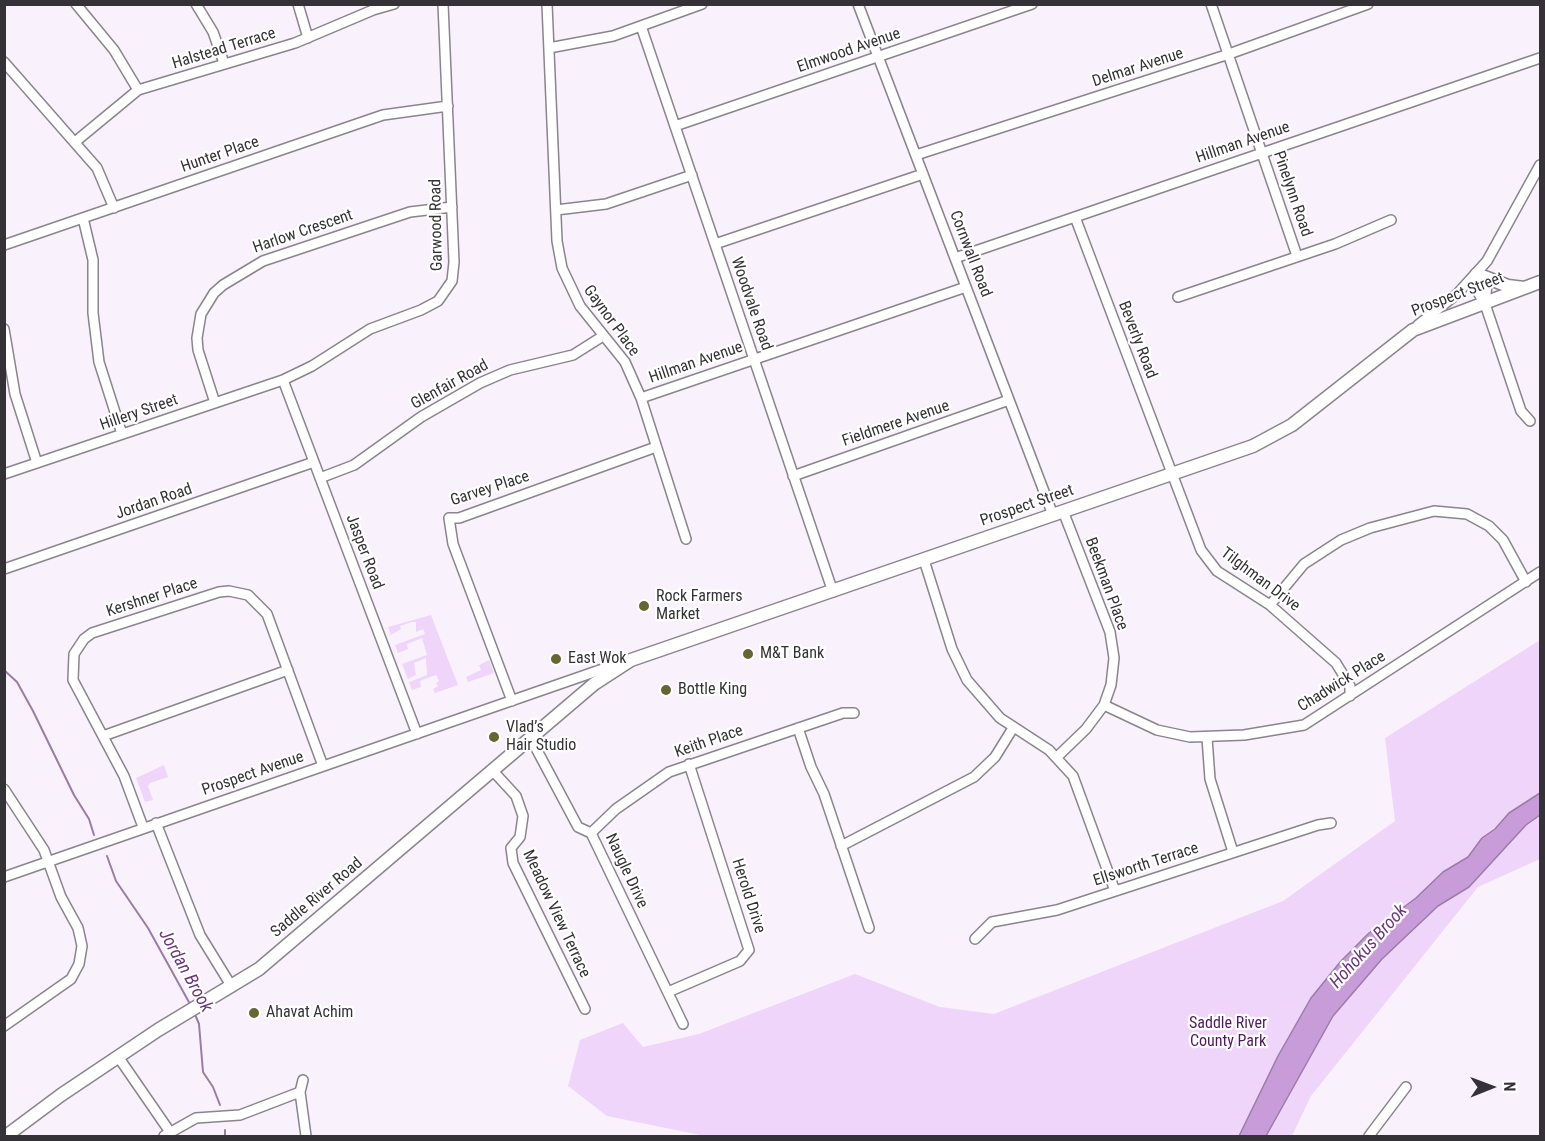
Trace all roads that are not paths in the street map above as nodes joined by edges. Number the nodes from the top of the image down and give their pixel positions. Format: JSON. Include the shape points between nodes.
{"nodes":[{"id":1,"x":76,"y":4,"type":"edge"},
{"id":2,"x":196,"y":4,"type":"edge"},
{"id":3,"x":298,"y":4,"type":"edge"},
{"id":4,"x":394,"y":4,"type":"edge"},
{"id":5,"x":443,"y":4,"type":"edge"},
{"id":6,"x":547,"y":4,"type":"edge"},
{"id":7,"x":702,"y":4,"type":"edge"},
{"id":8,"x":858,"y":4,"type":"edge"},
{"id":9,"x":1032,"y":4,"type":"edge"},
{"id":10,"x":1212,"y":4,"type":"edge"},
{"id":11,"x":1368,"y":4,"type":"edge"},
{"id":12,"x":641,"y":26,"type":"junction"},
{"id":13,"x":308,"y":38,"type":"junction"},
{"id":14,"x":549,"y":48,"type":"junction"},
{"id":15,"x":1229,"y":54,"type":"junction"},
{"id":16,"x":878,"y":56,"type":"junction"},
{"id":17,"x":1540,"y":58,"type":"edge"},
{"id":18,"x":4,"y":62,"type":"edge"},
{"id":19,"x":224,"y":63,"type":"junction"},
{"id":20,"x":12,"y":71,"type":"junction"},
{"id":21,"x":4,"y":78,"type":"edge"},
{"id":22,"x":138,"y":90,"type":"junction"},
{"id":23,"x":448,"y":106,"type":"junction"},
{"id":24,"x":675,"y":126,"type":"junction"},
{"id":25,"x":75,"y":142,"type":"junction"},
{"id":26,"x":1262,"y":152,"type":"junction"},
{"id":27,"x":916,"y":155,"type":"junction"},
{"id":28,"x":1540,"y":165,"type":"edge"},
{"id":29,"x":923,"y":174,"type":"junction"},
{"id":30,"x":692,"y":175,"type":"junction"},
{"id":31,"x":452,"y":207,"type":"junction"},
{"id":32,"x":114,"y":208,"type":"junction"},
{"id":33,"x":556,"y":210,"type":"junction"},
{"id":34,"x":1075,"y":217,"type":"junction"},
{"id":35,"x":83,"y":218,"type":"junction"},
{"id":36,"x":1391,"y":220,"type":"dead end"},
{"id":37,"x":715,"y":244,"type":"junction"},
{"id":38,"x":4,"y":245,"type":"edge"},
{"id":39,"x":1297,"y":256,"type":"junction"},
{"id":40,"x":955,"y":258,"type":"junction"},
{"id":41,"x":1477,"y":274,"type":"junction"},
{"id":42,"x":1540,"y":282,"type":"edge"},
{"id":43,"x":966,"y":287,"type":"junction"},
{"id":44,"x":1525,"y":288,"type":"junction"},
{"id":45,"x":1178,"y":297,"type":"dead end"},
{"id":46,"x":1485,"y":304,"type":"junction"},
{"id":47,"x":4,"y":329,"type":"edge"},
{"id":48,"x":1413,"y":330,"type":"junction"},
{"id":49,"x":603,"y":336,"type":"junction"},
{"id":50,"x":754,"y":360,"type":"junction"},
{"id":51,"x":8,"y":366,"type":"edge"},
{"id":52,"x":283,"y":380,"type":"junction"},
{"id":53,"x":641,"y":398,"type":"junction"},
{"id":54,"x":1009,"y":400,"type":"junction"},
{"id":55,"x":215,"y":403,"type":"junction"},
{"id":56,"x":1530,"y":420,"type":"dead end"},
{"id":57,"x":122,"y":435,"type":"junction"},
{"id":58,"x":656,"y":447,"type":"junction"},
{"id":59,"x":314,"y":462,"type":"junction"},
{"id":60,"x":37,"y":463,"type":"junction"},
{"id":61,"x":1172,"y":473,"type":"junction"},
{"id":62,"x":4,"y":474,"type":"edge"},
{"id":63,"x":793,"y":476,"type":"junction"},
{"id":64,"x":320,"y":478,"type":"junction"},
{"id":65,"x":1058,"y":513,"type":"junction"},
{"id":66,"x":686,"y":539,"type":"dead end"},
{"id":67,"x":924,"y":560,"type":"junction"},
{"id":68,"x":4,"y":569,"type":"edge"},
{"id":69,"x":1540,"y":572,"type":"edge"},
{"id":70,"x":1526,"y":582,"type":"junction"},
{"id":71,"x":833,"y":592,"type":"junction"},
{"id":72,"x":1270,"y":605,"type":"junction"},
{"id":73,"x":631,"y":660,"type":"junction"},
{"id":74,"x":288,"y":670,"type":"junction"},
{"id":75,"x":1350,"y":696,"type":"junction"},
{"id":76,"x":512,"y":701,"type":"junction"},
{"id":77,"x":1104,"y":705,"type":"junction"},
{"id":78,"x":854,"y":713,"type":"dead end"},
{"id":79,"x":798,"y":728,"type":"junction"},
{"id":80,"x":1013,"y":728,"type":"junction"},
{"id":81,"x":417,"y":734,"type":"junction"},
{"id":82,"x":103,"y":736,"type":"junction"},
{"id":83,"x":1207,"y":738,"type":"junction"},
{"id":84,"x":531,"y":739,"type":"junction"},
{"id":85,"x":1058,"y":757,"type":"junction"},
{"id":86,"x":689,"y":764,"type":"junction"},
{"id":87,"x":324,"y":766,"type":"junction"},
{"id":88,"x":493,"y":771,"type":"junction"},
{"id":89,"x":4,"y":789,"type":"edge"},
{"id":90,"x":156,"y":823,"type":"junction"},
{"id":91,"x":1331,"y":823,"type":"dead end"},
{"id":92,"x":143,"y":827,"type":"junction"},
{"id":93,"x":591,"y":833,"type":"junction"},
{"id":94,"x":841,"y":846,"type":"junction"},
{"id":95,"x":1233,"y":852,"type":"junction"},
{"id":96,"x":48,"y":863,"type":"junction"},
{"id":97,"x":4,"y":877,"type":"edge"},
{"id":98,"x":1115,"y":891,"type":"junction"},
{"id":99,"x":869,"y":928,"type":"dead end"},
{"id":100,"x":975,"y":939,"type":"dead end"},
{"id":101,"x":232,"y":987,"type":"junction"},
{"id":102,"x":668,"y":992,"type":"junction"},
{"id":103,"x":585,"y":1009,"type":"dead end"},
{"id":104,"x":683,"y":1024,"type":"dead end"},
{"id":105,"x":4,"y":1026,"type":"edge"},
{"id":106,"x":119,"y":1058,"type":"junction"},
{"id":107,"x":303,"y":1080,"type":"dead end"},
{"id":108,"x":1406,"y":1087,"type":"dead end"},
{"id":109,"x":300,"y":1092,"type":"junction"},
{"id":110,"x":167,"y":1134,"type":"edge"},
{"id":111,"x":1371,"y":1136,"type":"edge"},
{"id":112,"x":6,"y":1137,"type":"edge"},
{"id":113,"x":306,"y":1137,"type":"edge"}],
"edges":[{"from":1,"to":22,"type":"street","via":[[114,50]]},
{"from":2,"to":19,"type":"street","via":[[213,32]]},
{"from":3,"to":13,"type":"street"},
{"from":4,"to":13,"type":"street","name":"Halstead Terrace"},
{"from":5,"to":23,"type":"street","name":"Garwood Road"},
{"from":6,"to":14,"type":"street","name":"Gaynor Place"},
{"from":7,"to":12,"type":"street"},
{"from":8,"to":16,"type":"street","name":"Cornwall Road"},
{"from":9,"to":16,"type":"street","name":"Elmwood Avenue"},
{"from":10,"to":15,"type":"street","name":"Pinelynn Road"},
{"from":11,"to":15,"type":"street","name":"Delmar Avenue"},
{"from":12,"to":14,"type":"street","via":[[592,41]]},
{"from":12,"to":24,"type":"street","name":"Woodvale Road"},
{"from":13,"to":19,"type":"street","name":"Halstead Terrace"},
{"from":14,"to":33,"type":"street","name":"Gaynor Place"},
{"from":15,"to":26,"type":"street","name":"Pinelynn Road"},
{"from":15,"to":27,"type":"street","name":"Delmar Avenue"},
{"from":16,"to":24,"type":"street","name":"Elmwood Avenue"},
{"from":16,"to":27,"type":"street","name":"Cornwall Road"},
{"from":17,"to":26,"type":"street","name":"Hillman Avenue"},
{"from":18,"to":20,"type":"street"},
{"from":19,"to":22,"type":"street","name":"Halstead Terrace"},
{"from":20,"to":21,"type":"street"},
{"from":20,"to":25,"type":"street"},
{"from":22,"to":25,"type":"street","name":"Halstead Terrace"},
{"from":23,"to":31,"type":"street","name":"Garwood Road"},
{"from":23,"to":32,"type":"street","name":"Hunter Place","via":[[383,115]]},
{"from":24,"to":30,"type":"street","name":"Woodvale Road"},
{"from":25,"to":32,"type":"street","via":[[101,174]]},
{"from":26,"to":34,"type":"street","name":"Hillman Avenue"},
{"from":26,"to":39,"type":"street","name":"Pinelynn Road"},
{"from":27,"to":29,"type":"street","name":"Cornwall Road"},
{"from":28,"to":41,"type":"street"},
{"from":29,"to":37,"type":"street"},
{"from":29,"to":40,"type":"street","name":"Cornwall Road"},
{"from":30,"to":33,"type":"street","via":[[606,204]]},
{"from":30,"to":37,"type":"street","name":"Woodvale Road"},
{"from":31,"to":52,"type":"street","name":"Garwood Road","via":[[454,269],[452,281],[438,301],[370,329]]},
{"from":31,"to":55,"type":"street","name":"Harlow Crescent","via":[[410,212],[263,261],[236,274],[214,293],[201,314],[197,338]]},
{"from":32,"to":35,"type":"street","name":"Hunter Place"},
{"from":33,"to":49,"type":"street","name":"Gaynor Place","via":[[558,251],[566,282]]},
{"from":34,"to":40,"type":"street","name":"Hillman Avenue"},
{"from":34,"to":61,"type":"street","name":"Beverly Road"},
{"from":35,"to":38,"type":"street","name":"Hunter Place"},
{"from":35,"to":57,"type":"street","via":[[93,260],[93,313],[99,362]]},
{"from":36,"to":39,"type":"street"},
{"from":37,"to":50,"type":"street","name":"Woodvale Road"},
{"from":39,"to":45,"type":"street"},
{"from":40,"to":43,"type":"street","name":"Cornwall Road"},
{"from":41,"to":44,"type":"main road","name":"Prospect Street"},
{"from":41,"to":46,"type":"street","via":[[1487,284]]},
{"from":41,"to":48,"type":"street"},
{"from":42,"to":44,"type":"main road","name":"Prospect Street"},
{"from":43,"to":50,"type":"street","name":"Hillman Avenue"},
{"from":43,"to":54,"type":"street","name":"Cornwall Road"},
{"from":44,"to":46,"type":"main road","name":"Prospect Street"},
{"from":46,"to":48,"type":"main road","name":"Prospect Street"},
{"from":46,"to":56,"type":"street","via":[[1521,411]]},
{"from":47,"to":51,"type":"street"},
{"from":48,"to":61,"type":"main road","name":"Prospect Street","via":[[1275,435]]},
{"from":49,"to":53,"type":"street","name":"Gaynor Place","via":[[625,362]]},
{"from":49,"to":64,"type":"street","name":"Glenfair Road","via":[[573,355],[510,370],[470,388],[354,465]]},
{"from":50,"to":53,"type":"street","name":"Hillman Avenue"},
{"from":50,"to":63,"type":"street","name":"Woodvale Road"},
{"from":51,"to":60,"type":"street"},
{"from":52,"to":55,"type":"street","name":"Hillery Street"},
{"from":52,"to":59,"type":"street","name":"Jasper Road"},
{"from":53,"to":58,"type":"street","name":"Gaynor Place"},
{"from":54,"to":63,"type":"street","name":"Fieldmere Avenue"},
{"from":54,"to":65,"type":"street","name":"Cornwall Road"},
{"from":55,"to":57,"type":"street","name":"Hillery Street"},
{"from":57,"to":60,"type":"street","name":"Hillery Street"},
{"from":58,"to":66,"type":"street","name":"Gaynor Place"},
{"from":58,"to":76,"type":"street","name":"Garvey Place","via":[[459,518],[449,518],[453,544]]},
{"from":59,"to":64,"type":"street","name":"Jasper Road"},
{"from":59,"to":68,"type":"street","name":"Jordan Road"},
{"from":60,"to":62,"type":"street","name":"Hillery Street"},
{"from":61,"to":65,"type":"main road","name":"Prospect Street"},
{"from":61,"to":72,"type":"street","name":"Tilghman Drive","via":[[1195,538],[1208,561]]},
{"from":63,"to":71,"type":"street","name":"Woodvale Road"},
{"from":64,"to":81,"type":"street","name":"Jasper Road"},
{"from":65,"to":67,"type":"main road","name":"Prospect Street"},
{"from":65,"to":77,"type":"street","name":"Beekman Place","via":[[1113,645],[1113,674]]},
{"from":67,"to":71,"type":"main road","name":"Prospect Street"},
{"from":67,"to":80,"type":"street","via":[[959,665],[987,706]]},
{"from":69,"to":70,"type":"street","name":"Chadwick Place"},
{"from":70,"to":72,"type":"street","via":[[1490,525],[1467,514],[1434,512],[1370,528],[1341,540],[1304,564]]},
{"from":70,"to":75,"type":"street","name":"Chadwick Place"},
{"from":71,"to":73,"type":"main road","name":"Prospect Street"},
{"from":72,"to":75,"type":"street","name":"Tilghman Drive","via":[[1336,663],[1350,686]]},
{"from":73,"to":76,"type":"street","name":"Prospect Street"},
{"from":73,"to":84,"type":"main road","name":"Saddle River Road","via":[[594,684]]},
{"from":74,"to":82,"type":"street"},
{"from":74,"to":82,"type":"street","name":"Kershner Place","via":[[267,614],[256,600],[240,592],[219,592],[92,633],[78,646],[72,670]]},
{"from":74,"to":87,"type":"street","name":"Kershner Place"},
{"from":75,"to":83,"type":"street","name":"Chadwick Place","via":[[1304,725]]},
{"from":76,"to":81,"type":"street","name":"Prospect Avenue"},
{"from":77,"to":83,"type":"street","name":"Chadwick Place","via":[[1157,730]]},
{"from":77,"to":85,"type":"street","name":"Beekman Place"},
{"from":78,"to":79,"type":"street","name":"Keith Place"},
{"from":79,"to":86,"type":"street","name":"Keith Place"},
{"from":79,"to":94,"type":"street"},
{"from":80,"to":85,"type":"street"},
{"from":80,"to":94,"type":"street","via":[[995,757],[974,777]]},
{"from":81,"to":87,"type":"street","name":"Prospect Avenue"},
{"from":82,"to":92,"type":"street","name":"Kershner Place","via":[[124,776]]},
{"from":83,"to":95,"type":"street","via":[[1209,779]]},
{"from":84,"to":88,"type":"main road","name":"Saddle River Road"},
{"from":84,"to":93,"type":"street","name":"Naugle Drive","via":[[578,827]]},
{"from":85,"to":98,"type":"street","via":[[1079,787]]},
{"from":86,"to":93,"type":"street","name":"Keith Place","via":[[654,780]]},
{"from":86,"to":102,"type":"street","name":"Herold Drive","via":[[748,950],[740,961]]},
{"from":87,"to":90,"type":"street","name":"Prospect Avenue"},
{"from":88,"to":101,"type":"main road","name":"Saddle River Road","via":[[259,969]]},
{"from":88,"to":103,"type":"street","name":"Meadow View Terrace","via":[[516,796],[523,816],[520,837],[511,848],[513,863]]},
{"from":89,"to":96,"type":"street","via":[[44,850]]},
{"from":90,"to":92,"type":"street","name":"Prospect Avenue"},
{"from":90,"to":101,"type":"street","via":[[200,935]]},
{"from":91,"to":95,"type":"street","name":"Ellsworth Terrace"},
{"from":92,"to":96,"type":"street","name":"Prospect Avenue"},
{"from":93,"to":102,"type":"street","name":"Naugle Drive"},
{"from":94,"to":99,"type":"street"},
{"from":95,"to":98,"type":"street","name":"Ellsworth Terrace"},
{"from":96,"to":97,"type":"street","name":"Prospect Avenue"},
{"from":96,"to":105,"type":"street","via":[[78,928],[82,946],[79,964],[64,985]]},
{"from":98,"to":100,"type":"street","name":"Ellsworth Terrace","via":[[1057,910],[992,922]]},
{"from":101,"to":106,"type":"main road","name":"Saddle River Road"},
{"from":102,"to":104,"type":"street","name":"Naugle Drive"},
{"from":106,"to":110,"type":"street"},
{"from":106,"to":112,"type":"main road","name":"Saddle River Road"},
{"from":107,"to":109,"type":"street"},
{"from":108,"to":111,"type":"street"},
{"from":109,"to":110,"type":"street","via":[[240,1116],[196,1118]]},
{"from":109,"to":113,"type":"street"}]}
